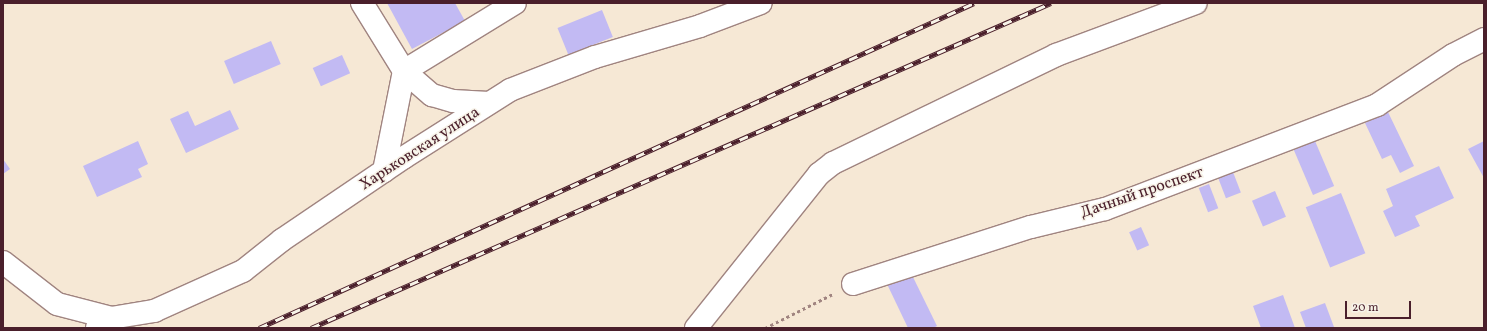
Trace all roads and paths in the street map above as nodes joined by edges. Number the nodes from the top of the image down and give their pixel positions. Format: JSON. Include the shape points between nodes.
{"nodes":[{"id":1,"x":362,"y":3,"type":"edge"},
{"id":2,"x":515,"y":3,"type":"edge"},
{"id":3,"x":761,"y":3,"type":"edge"},
{"id":4,"x":1196,"y":3,"type":"edge"},
{"id":5,"x":1484,"y":39,"type":"edge"},
{"id":6,"x":404,"y":71,"type":"junction"},
{"id":7,"x":489,"y":103,"type":"junction"},
{"id":8,"x":384,"y":171,"type":"junction"},
{"id":9,"x":3,"y":262,"type":"edge"},
{"id":10,"x":853,"y":284,"type":"joint"},
{"id":11,"x":104,"y":323,"type":"edge"},
{"id":12,"x":696,"y":328,"type":"edge"},
{"id":13,"x":765,"y":328,"type":"edge"}],
"edges":[{"from":1,"to":6,"type":"street"},
{"from":2,"to":6,"type":"street"},
{"from":3,"to":7,"type":"street","name":"Харьковская улица","via":[[700,26],[595,57],[510,90]]},
{"from":4,"to":12,"type":"street","via":[[1056,56],[833,163],[819,174]]},
{"from":5,"to":10,"type":"street","name":"Дачный проспект","via":[[1453,55],[1377,105],[1105,209],[1030,227]]},
{"from":6,"to":7,"type":"street","via":[[432,95],[453,101]]},
{"from":6,"to":8,"type":"street"},
{"from":7,"to":8,"type":"street","name":"Харьковская улица"},
{"from":8,"to":11,"type":"street","name":"Харьковская улица","via":[[282,240],[243,271],[154,312]]},
{"from":9,"to":11,"type":"street","via":[[56,304]]},
{"from":10,"to":13,"type":"path"}]}
